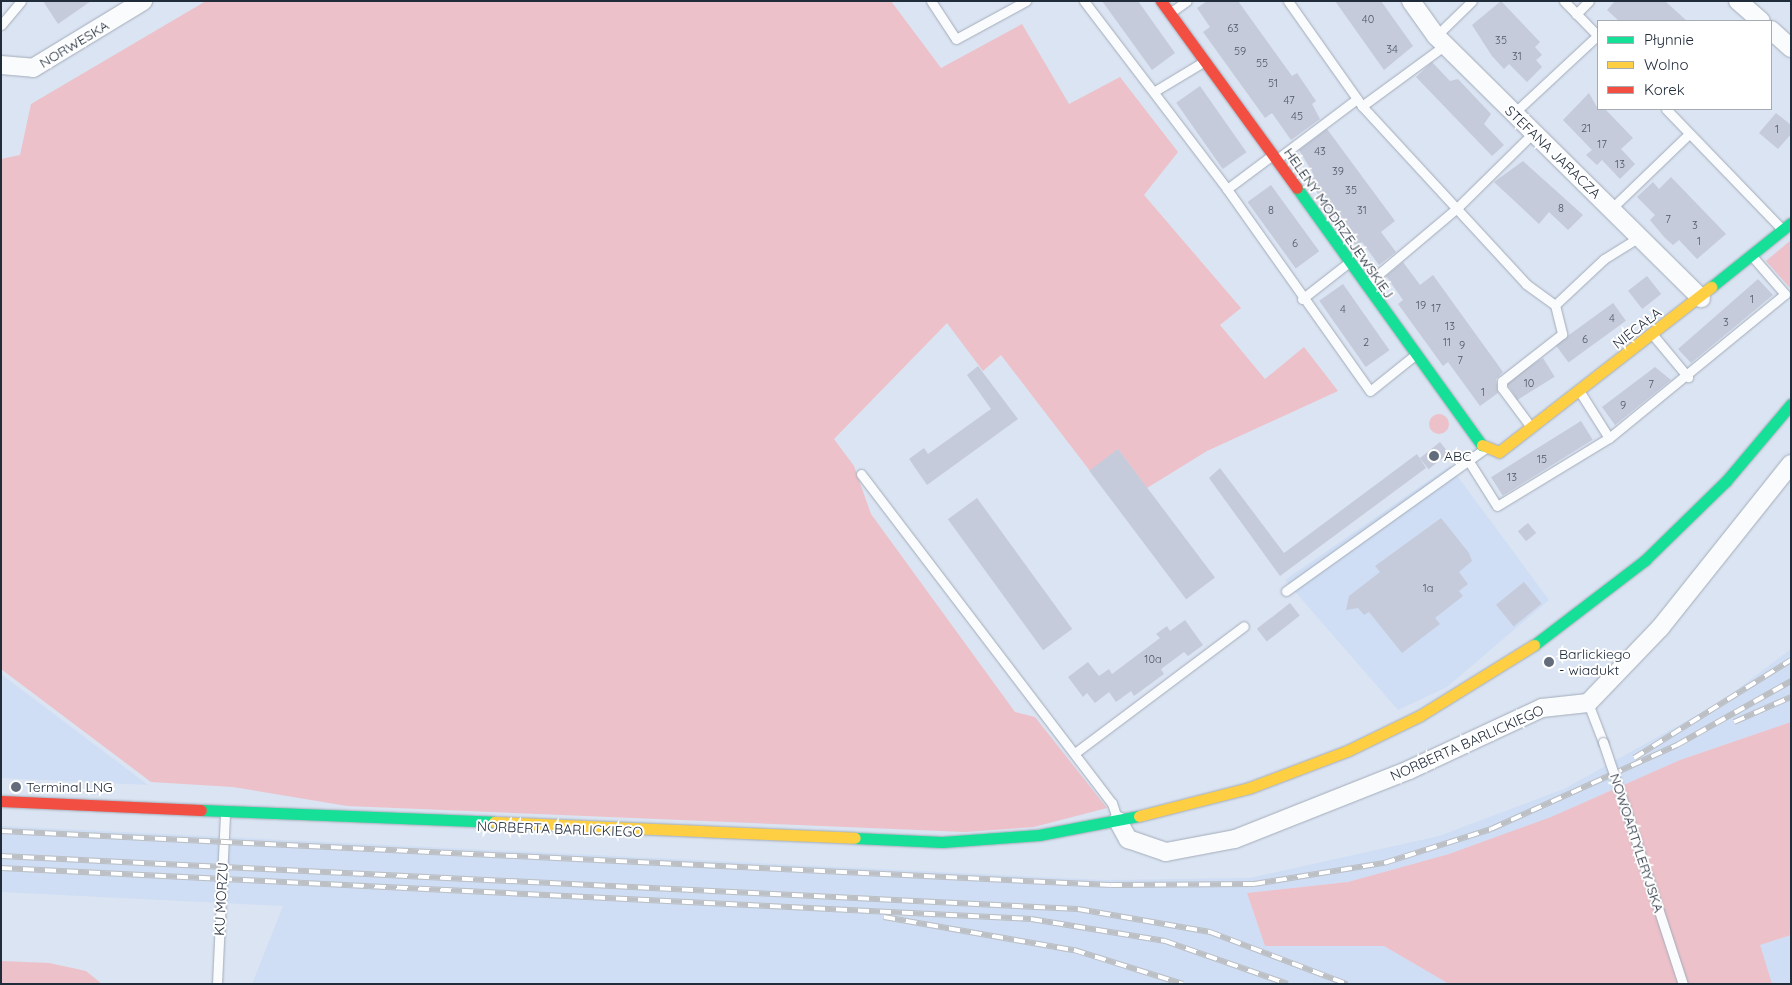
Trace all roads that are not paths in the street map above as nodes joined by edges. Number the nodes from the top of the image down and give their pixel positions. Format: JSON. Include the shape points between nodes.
{"nodes":[{"id":1,"x":21,"y":1,"type":"edge"},
{"id":2,"x":143,"y":1,"type":"edge"},
{"id":3,"x":931,"y":1,"type":"edge"},
{"id":4,"x":1026,"y":1,"type":"edge"},
{"id":5,"x":1084,"y":1,"type":"edge"},
{"id":6,"x":1161,"y":1,"type":"edge"},
{"id":7,"x":1187,"y":1,"type":"edge"},
{"id":8,"x":1288,"y":1,"type":"edge"},
{"id":9,"x":1411,"y":1,"type":"edge"},
{"id":10,"x":1472,"y":1,"type":"edge"},
{"id":11,"x":1564,"y":1,"type":"edge"},
{"id":12,"x":1590,"y":1,"type":"edge"},
{"id":13,"x":1738,"y":1,"type":"edge"},
{"id":14,"x":1170,"y":13,"type":"junction"},
{"id":15,"x":1576,"y":14,"type":"junction"},
{"id":16,"x":1760,"y":20,"type":"edge"},
{"id":17,"x":1,"y":25,"type":"edge"},
{"id":18,"x":1772,"y":31,"type":"edge"},
{"id":19,"x":1597,"y":34,"type":"edge"},
{"id":20,"x":1597,"y":36,"type":"edge"},
{"id":21,"x":1441,"y":40,"type":"junction"},
{"id":22,"x":1791,"y":48,"type":"edge"},
{"id":23,"x":1205,"y":61,"type":"junction"},
{"id":24,"x":1,"y":65,"type":"edge"},
{"id":25,"x":1155,"y":90,"type":"junction"},
{"id":26,"x":1360,"y":103,"type":"junction"},
{"id":27,"x":1667,"y":110,"type":"edge"},
{"id":28,"x":1513,"y":114,"type":"junction"},
{"id":29,"x":1532,"y":134,"type":"junction"},
{"id":30,"x":1689,"y":134,"type":"junction"},
{"id":31,"x":1274,"y":157,"type":"junction"},
{"id":32,"x":1227,"y":189,"type":"junction"},
{"id":33,"x":1612,"y":208,"type":"junction"},
{"id":34,"x":1456,"y":209,"type":"junction"},
{"id":35,"x":1787,"y":226,"type":"edge"},
{"id":36,"x":1641,"y":236,"type":"junction"},
{"id":37,"x":1752,"y":256,"type":"junction"},
{"id":38,"x":1348,"y":263,"type":"junction"},
{"id":39,"x":1365,"y":286,"type":"junction"},
{"id":40,"x":1701,"y":298,"type":"junction"},
{"id":41,"x":1302,"y":299,"type":"junction"},
{"id":42,"x":1555,"y":305,"type":"junction"},
{"id":43,"x":1653,"y":334,"type":"junction"},
{"id":44,"x":1415,"y":355,"type":"junction"},
{"id":45,"x":1688,"y":377,"type":"junction"},
{"id":46,"x":1580,"y":392,"type":"junction"},
{"id":47,"x":1791,"y":404,"type":"edge"},
{"id":48,"x":1532,"y":428,"type":"junction"},
{"id":49,"x":1609,"y":438,"type":"junction"},
{"id":50,"x":1485,"y":449,"type":"junction"},
{"id":51,"x":1468,"y":460,"type":"junction"},
{"id":52,"x":1791,"y":464,"type":"edge"},
{"id":53,"x":861,"y":474,"type":"dead end"},
{"id":54,"x":1286,"y":591,"type":"dead end"},
{"id":55,"x":1244,"y":626,"type":"dead end"},
{"id":56,"x":1588,"y":703,"type":"junction"},
{"id":57,"x":1075,"y":753,"type":"junction"},
{"id":58,"x":1,"y":801,"type":"edge"},
{"id":59,"x":225,"y":813,"type":"junction"},
{"id":60,"x":1118,"y":820,"type":"junction"},
{"id":61,"x":217,"y":984,"type":"edge"},
{"id":62,"x":1683,"y":984,"type":"edge"}],
"edges":[{"from":1,"to":17,"type":"lane"},
{"from":2,"to":24,"type":"street","name":"NORWESKA","via":[[33,68]]},
{"from":3,"to":4,"type":"lane","via":[[956,39]]},
{"from":5,"to":25,"type":"lane"},
{"from":6,"to":14,"type":"street","name":"HELENY MODRZEJEWSKIEJ"},
{"from":7,"to":14,"type":"lane"},
{"from":8,"to":26,"type":"lane"},
{"from":9,"to":21,"type":"street","name":"STEFANA JARACZA"},
{"from":10,"to":21,"type":"lane"},
{"from":11,"to":15,"type":"lane"},
{"from":12,"to":15,"type":"lane"},
{"from":13,"to":16,"type":"street"},
{"from":14,"to":23,"type":"street","name":"HELENY MODRZEJEWSKIEJ"},
{"from":15,"to":19,"type":"lane"},
{"from":18,"to":22,"type":"street"},
{"from":20,"to":28,"type":"lane"},
{"from":21,"to":26,"type":"lane"},
{"from":21,"to":28,"type":"street","name":"STEFANA JARACZA"},
{"from":23,"to":25,"type":"lane"},
{"from":23,"to":31,"type":"street","name":"HELENY MODRZEJEWSKIEJ"},
{"from":25,"to":32,"type":"lane"},
{"from":26,"to":31,"type":"lane"},
{"from":26,"to":34,"type":"lane"},
{"from":27,"to":30,"type":"lane"},
{"from":28,"to":29,"type":"street","name":"STEFANA JARACZA"},
{"from":29,"to":33,"type":"street","name":"STEFANA JARACZA"},
{"from":29,"to":34,"type":"lane"},
{"from":30,"to":33,"type":"lane"},
{"from":30,"to":35,"type":"lane"},
{"from":31,"to":32,"type":"lane"},
{"from":31,"to":38,"type":"street","name":"HELENY MODRZEJEWSKIEJ"},
{"from":32,"to":41,"type":"lane"},
{"from":33,"to":36,"type":"street","name":"STEFANA JARACZA"},
{"from":34,"to":39,"type":"lane"},
{"from":34,"to":42,"type":"lane","via":[[1526,284]]},
{"from":35,"to":37,"type":"street","name":"NIECAŁA"},
{"from":36,"to":40,"type":"street","name":"STEFANA JARACZA"},
{"from":36,"to":42,"type":"lane","via":[[1604,260]]},
{"from":37,"to":40,"type":"street","name":"NIECAŁA"},
{"from":37,"to":45,"type":"lane","via":[[1785,294]]},
{"from":38,"to":39,"type":"street","name":"HELENY MODRZEJEWSKIEJ"},
{"from":38,"to":41,"type":"lane"},
{"from":39,"to":44,"type":"street","name":"HELENY MODRZEJEWSKIEJ"},
{"from":40,"to":43,"type":"street","name":"NIECAŁA"},
{"from":41,"to":44,"type":"lane","via":[[1370,391]]},
{"from":42,"to":48,"type":"lane","via":[[1562,334],[1502,381],[1502,388]]},
{"from":43,"to":45,"type":"lane"},
{"from":43,"to":46,"type":"street","name":"NIECAŁA"},
{"from":44,"to":50,"type":"street","name":"HELENY MODRZEJEWSKIEJ"},
{"from":45,"to":49,"type":"lane"},
{"from":46,"to":48,"type":"street","name":"NIECAŁA"},
{"from":46,"to":49,"type":"lane"},
{"from":47,"to":60,"type":"street","name":"NORBERTA BARLICKIEGO","via":[[1726,480],[1645,560],[1583,611],[1507,663],[1421,715],[1308,767],[1206,800]]},
{"from":48,"to":50,"type":"street","name":"NIECAŁA","via":[[1499,452]]},
{"from":49,"to":51,"type":"lane","via":[[1497,506]]},
{"from":50,"to":51,"type":"lane"},
{"from":51,"to":54,"type":"lane"},
{"from":52,"to":56,"type":"street","via":[[1660,628]]},
{"from":53,"to":57,"type":"lane"},
{"from":55,"to":57,"type":"lane"},
{"from":56,"to":60,"type":"street","name":"NORBERTA BARLICKIEGO","via":[[1542,708],[1400,773],[1235,839],[1166,852],[1128,839]]},
{"from":56,"to":62,"type":"lane","name":"NOWOARTYLERYJSKA","bridge":true},
{"from":57,"to":60,"type":"lane","via":[[1112,803]]},
{"from":58,"to":59,"type":"street","name":"NORBERTA BARLICKIEGO"},
{"from":59,"to":60,"type":"street","name":"NORBERTA BARLICKIEGO","via":[[942,842],[988,842]]},
{"from":59,"to":61,"type":"lane","name":"KU MORZU"}]}
